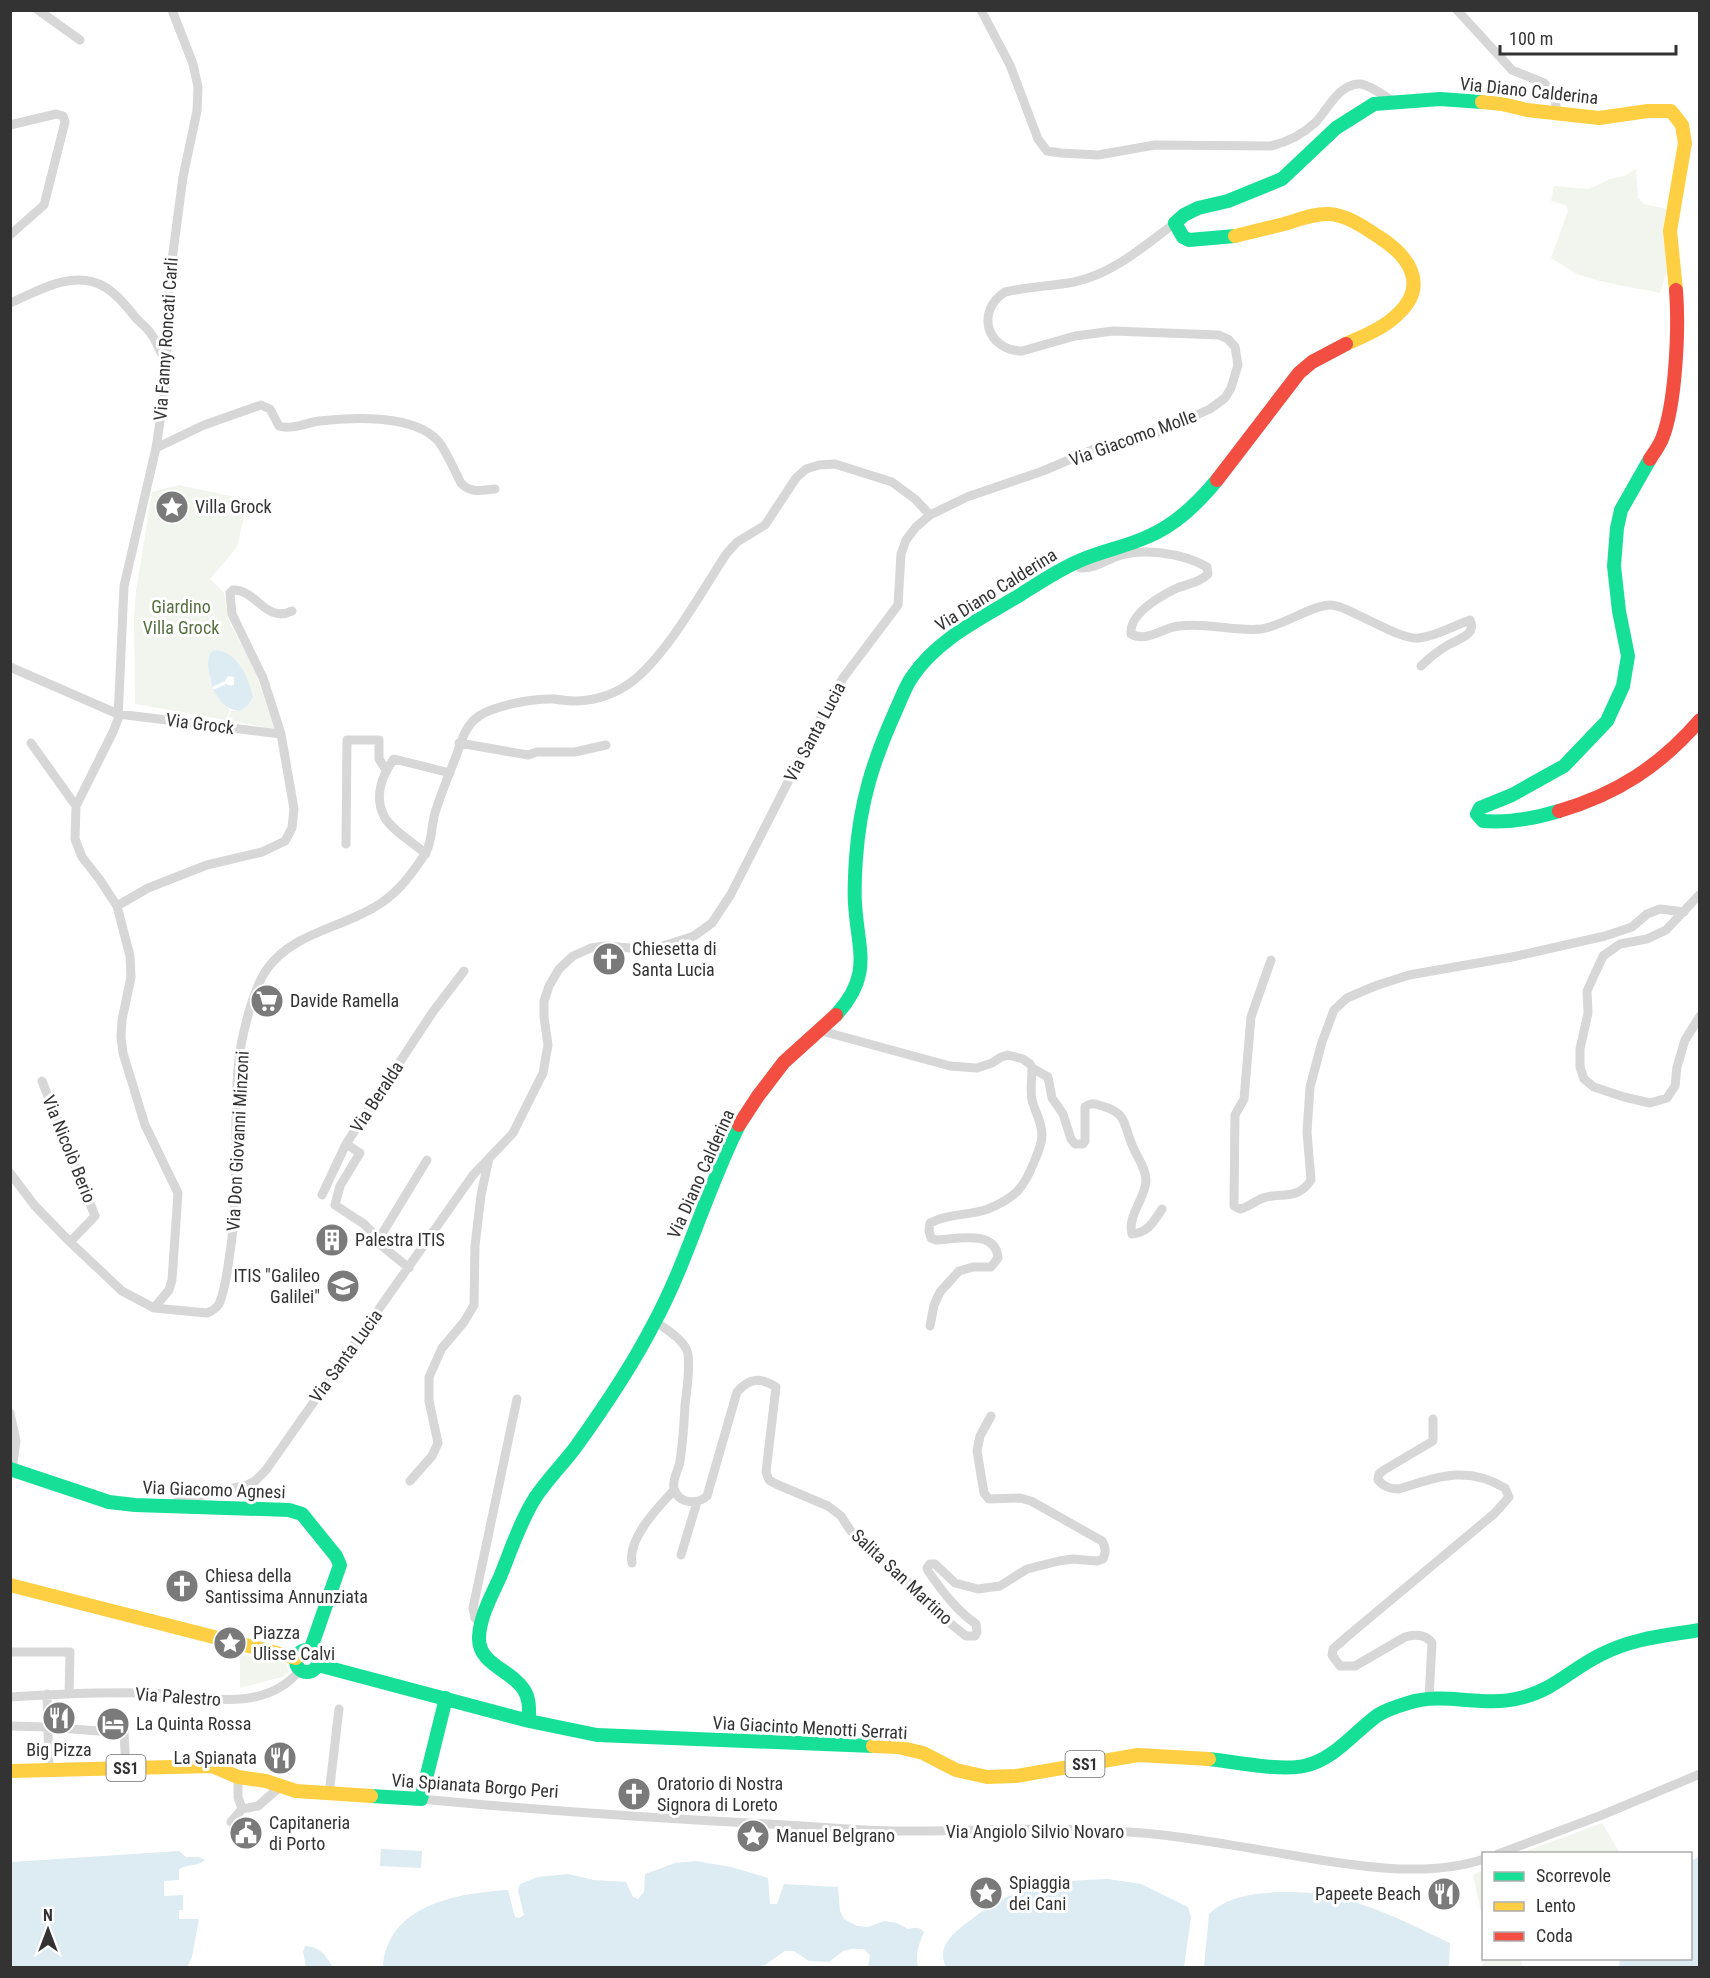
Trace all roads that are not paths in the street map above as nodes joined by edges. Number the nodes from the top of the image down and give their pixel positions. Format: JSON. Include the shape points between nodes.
{"nodes":[{"id":1,"x":38,"y":10,"type":"edge"},
{"id":2,"x":172,"y":10,"type":"edge"},
{"id":3,"x":981,"y":10,"type":"edge"},
{"id":4,"x":1457,"y":10,"type":"edge"},
{"id":5,"x":80,"y":40,"type":"dead end"},
{"id":6,"x":1394,"y":102,"type":"junction"},
{"id":7,"x":1557,"y":113,"type":"junction"},
{"id":8,"x":10,"y":125,"type":"edge"},
{"id":9,"x":1175,"y":223,"type":"junction"},
{"id":10,"x":10,"y":235,"type":"edge"},
{"id":11,"x":10,"y":303,"type":"edge"},
{"id":12,"x":167,"y":365,"type":"junction"},
{"id":13,"x":156,"y":448,"type":"junction"},
{"id":14,"x":495,"y":489,"type":"dead end"},
{"id":15,"x":930,"y":515,"type":"junction"},
{"id":16,"x":1077,"y":562,"type":"junction"},
{"id":17,"x":292,"y":611,"type":"dead end"},
{"id":18,"x":1421,"y":666,"type":"dead end"},
{"id":19,"x":10,"y":667,"type":"edge"},
{"id":20,"x":118,"y":714,"type":"junction"},
{"id":21,"x":1700,"y":720,"type":"edge"},
{"id":22,"x":281,"y":734,"type":"junction"},
{"id":23,"x":31,"y":743,"type":"dead end"},
{"id":24,"x":459,"y":743,"type":"junction"},
{"id":25,"x":606,"y":745,"type":"dead end"},
{"id":26,"x":386,"y":770,"type":"junction"},
{"id":27,"x":450,"y":773,"type":"junction"},
{"id":28,"x":76,"y":806,"type":"junction"},
{"id":29,"x":346,"y":844,"type":"dead end"},
{"id":30,"x":426,"y":854,"type":"junction"},
{"id":31,"x":1700,"y":894,"type":"edge"},
{"id":32,"x":117,"y":906,"type":"junction"},
{"id":33,"x":1684,"y":912,"type":"junction"},
{"id":34,"x":1271,"y":960,"type":"dead end"},
{"id":35,"x":464,"y":970,"type":"dead end"},
{"id":36,"x":1700,"y":1016,"type":"edge"},
{"id":37,"x":818,"y":1030,"type":"junction"},
{"id":38,"x":1032,"y":1068,"type":"junction"},
{"id":39,"x":42,"y":1081,"type":"dead end"},
{"id":40,"x":346,"y":1144,"type":"junction"},
{"id":41,"x":489,"y":1158,"type":"junction"},
{"id":42,"x":427,"y":1160,"type":"dead end"},
{"id":43,"x":10,"y":1173,"type":"edge"},
{"id":44,"x":322,"y":1195,"type":"dead end"},
{"id":45,"x":1162,"y":1209,"type":"dead end"},
{"id":46,"x":70,"y":1242,"type":"junction"},
{"id":47,"x":376,"y":1242,"type":"junction"},
{"id":48,"x":409,"y":1268,"type":"junction"},
{"id":49,"x":154,"y":1308,"type":"junction"},
{"id":50,"x":656,"y":1322,"type":"junction"},
{"id":51,"x":930,"y":1326,"type":"dead end"},
{"id":52,"x":517,"y":1399,"type":"dead end"},
{"id":53,"x":10,"y":1413,"type":"edge"},
{"id":54,"x":991,"y":1416,"type":"dead end"},
{"id":55,"x":1432,"y":1419,"type":"dead end"},
{"id":56,"x":11,"y":1469,"type":"edge"},
{"id":57,"x":410,"y":1481,"type":"dead end"},
{"id":58,"x":675,"y":1490,"type":"junction"},
{"id":59,"x":697,"y":1502,"type":"junction"},
{"id":60,"x":170,"y":1505,"type":"junction"},
{"id":61,"x":681,"y":1555,"type":"dead end"},
{"id":62,"x":632,"y":1563,"type":"dead end"},
{"id":63,"x":10,"y":1585,"type":"edge"},
{"id":64,"x":482,"y":1623,"type":"junction"},
{"id":65,"x":1700,"y":1630,"type":"edge"},
{"id":66,"x":310,"y":1651,"type":"junction"},
{"id":67,"x":10,"y":1652,"type":"edge"},
{"id":68,"x":298,"y":1664,"type":"junction"},
{"id":69,"x":318,"y":1665,"type":"junction"},
{"id":70,"x":47,"y":1694,"type":"junction"},
{"id":71,"x":69,"y":1694,"type":"junction"},
{"id":72,"x":10,"y":1697,"type":"edge"},
{"id":73,"x":446,"y":1698,"type":"junction"},
{"id":74,"x":1429,"y":1698,"type":"junction"},
{"id":75,"x":339,"y":1709,"type":"dead end"},
{"id":76,"x":529,"y":1721,"type":"junction"},
{"id":77,"x":10,"y":1726,"type":"edge"},
{"id":78,"x":47,"y":1727,"type":"junction"},
{"id":79,"x":126,"y":1768,"type":"junction"},
{"id":80,"x":49,"y":1770,"type":"junction"},
{"id":81,"x":10,"y":1771,"type":"edge"},
{"id":82,"x":1700,"y":1774,"type":"edge"},
{"id":83,"x":238,"y":1777,"type":"junction"},
{"id":84,"x":281,"y":1786,"type":"junction"},
{"id":85,"x":329,"y":1794,"type":"junction"},
{"id":86,"x":421,"y":1799,"type":"junction"},
{"id":87,"x":242,"y":1809,"type":"junction"},
{"id":88,"x":619,"y":1815,"type":"joint"},
{"id":89,"x":231,"y":1822,"type":"dead end"},
{"id":90,"x":1503,"y":1852,"type":"edge"},
{"id":91,"x":1482,"y":1860,"type":"edge"}],
"edges":[{"from":1,"to":5,"type":"street"},
{"from":2,"to":12,"type":"street","name":"Via Fanny Roncati Carli","via":[[192,59],[198,87],[169,283]]},
{"from":3,"to":6,"type":"street","via":[[1010,65],[1038,139],[1047,151],[1098,155],[1155,145],[1271,146],[1298,135],[1353,84],[1366,86]]},
{"from":4,"to":7,"type":"street","via":[[1512,70],[1544,83],[1556,98]]},
{"from":6,"to":7,"type":"main road","name":"Via Diano Calderina","via":[[1440,99]]},
{"from":6,"to":9,"type":"main road","name":"Via Diano Calderina","via":[[1374,105],[1336,128],[1282,179],[1228,201],[1198,208]]},
{"from":7,"to":21,"type":"main road","name":"Via Diano Calderina","via":[[1599,118],[1671,111],[1682,124],[1685,142],[1670,231],[1677,305],[1673,391],[1662,439],[1621,510],[1617,528],[1614,566],[1628,656],[1623,686],[1611,713],[1564,766],[1480,808],[1478,814],[1483,821],[1494,823],[1520,821],[1570,808],[1641,775]]},
{"from":8,"to":10,"type":"street","via":[[56,114],[63,116],[65,122],[44,205]]},
{"from":9,"to":15,"type":"street","name":"Via Giacomo Molle","via":[[1153,242],[1097,275],[1005,292],[990,307],[988,327],[998,343],[1016,351],[1113,331],[1219,335],[1232,343],[1238,359],[1236,377],[1225,398],[1189,420],[1099,447]]},
{"from":9,"to":16,"type":"main road","name":"Via Diano Calderina","via":[[1183,237],[1203,241],[1231,238],[1328,213],[1352,220],[1386,241],[1407,260],[1414,278],[1413,296],[1402,312],[1378,328],[1331,350],[1303,369],[1191,508],[1153,535]]},
{"from":11,"to":12,"type":"street","via":[[61,282],[98,284],[126,303],[152,334]]},
{"from":12,"to":13,"type":"street","name":"Via Fanny Roncati Carli"},
{"from":13,"to":14,"type":"street","via":[[204,425],[261,405],[270,410],[279,426],[286,428],[339,418],[410,425],[439,442],[466,489]]},
{"from":13,"to":20,"type":"street","name":"Via Fanny Roncati Carli","via":[[124,586]]},
{"from":15,"to":24,"type":"street","name":"Via Don Giovanni Minzoni","via":[[907,491],[884,479],[835,464],[812,466],[796,478],[765,525],[727,553],[644,672],[624,688],[598,698],[539,700],[494,708],[471,723]]},
{"from":15,"to":41,"type":"street","name":"Via Santa Lucia","via":[[910,533],[903,547],[900,596],[894,612],[843,678],[731,894],[712,923],[694,936],[660,947],[591,948],[566,962],[546,993],[546,1064],[513,1133]]},
{"from":16,"to":18,"type":"street","name":"Via Diano Calderina","via":[[1080,568],[1088,569],[1128,553],[1155,552],[1207,567],[1204,579],[1176,588],[1145,609],[1131,625],[1131,634],[1138,637],[1177,626],[1261,629],[1330,605],[1417,639],[1470,620],[1472,628],[1466,636]]},
{"from":16,"to":37,"type":"main road","name":"Via Diano Calderina","via":[[957,631],[910,680],[879,747],[860,833],[855,896],[863,963],[855,989],[839,1012]]},
{"from":17,"to":22,"type":"street","via":[[277,614],[240,590],[230,593],[232,614],[263,678]]},
{"from":19,"to":20,"type":"street","name":"Via Grock"},
{"from":20,"to":22,"type":"street","name":"Via Grock"},
{"from":20,"to":28,"type":"street","name":"Via Fanny Roncati Carli"},
{"from":22,"to":32,"type":"street","via":[[294,809],[292,828],[285,841],[262,852],[207,865],[158,884]]},
{"from":23,"to":28,"type":"street"},
{"from":24,"to":25,"type":"street","via":[[528,755],[575,752]]},
{"from":24,"to":27,"type":"street","name":"Via Don Giovanni Minzoni"},
{"from":26,"to":27,"type":"street","via":[[394,759]]},
{"from":26,"to":29,"type":"street","via":[[379,759],[379,740],[347,740]]},
{"from":26,"to":30,"type":"street","via":[[381,779],[380,801],[384,817]]},
{"from":27,"to":30,"type":"street","name":"Via Don Giovanni Minzoni","via":[[435,813]]},
{"from":28,"to":32,"type":"street","name":"Via Fanny Roncati Carli","via":[[78,850]]},
{"from":30,"to":49,"type":"street","name":"Via Don Giovanni Minzoni","via":[[390,897],[306,937],[284,950],[266,970],[250,1009],[238,1066],[235,1224],[219,1304],[207,1313]]},
{"from":31,"to":33,"type":"street"},
{"from":32,"to":49,"type":"street","name":"Via Fanny Roncati Carli","via":[[131,977],[122,1020],[123,1053],[145,1125],[178,1193],[172,1280]]},
{"from":33,"to":34,"type":"street","via":[[1660,909],[1632,927],[1605,936],[1408,975],[1347,998],[1334,1010],[1311,1087],[1307,1132],[1311,1180],[1305,1188],[1291,1194],[1264,1197],[1240,1209],[1233,1202],[1235,1115],[1244,1099],[1251,1017]]},
{"from":33,"to":36,"type":"street","via":[[1666,930],[1647,939],[1620,944],[1603,956],[1587,991],[1588,1013],[1580,1049],[1584,1079],[1594,1087],[1624,1097],[1650,1103],[1666,1098],[1675,1086],[1685,1040]]},
{"from":35,"to":40,"type":"street","name":"Via Beralda"},
{"from":37,"to":38,"type":"street","via":[[950,1066],[977,1068],[1008,1055],[1023,1059]]},
{"from":37,"to":50,"type":"main road","name":"Via Diano Calderina","via":[[774,1074],[741,1122]]},
{"from":38,"to":45,"type":"street","via":[[1048,1077],[1052,1098],[1075,1144],[1085,1141],[1084,1113],[1089,1104],[1121,1114],[1143,1164],[1146,1181],[1130,1227],[1132,1234],[1150,1227]]},
{"from":38,"to":51,"type":"street","via":[[1032,1097],[1042,1136],[1027,1180],[1002,1203],[974,1214],[939,1218],[930,1223],[931,1238],[982,1238],[997,1249],[998,1258],[990,1267],[959,1271],[940,1292]]},
{"from":39,"to":46,"type":"street","name":"Via Nicolò Berio","via":[[95,1216]]},
{"from":40,"to":44,"type":"street"},
{"from":40,"to":47,"type":"street","name":"Via Beralda","via":[[360,1153],[340,1186],[335,1205],[364,1224]]},
{"from":41,"to":48,"type":"street","name":"Via Santa Lucia","via":[[472,1175]]},
{"from":41,"to":57,"type":"street","via":[[475,1246],[474,1305],[442,1348],[429,1377],[429,1401],[438,1443]]},
{"from":42,"to":47,"type":"street"},
{"from":43,"to":46,"type":"street","via":[[34,1206]]},
{"from":46,"to":49,"type":"street","via":[[123,1291]]},
{"from":47,"to":48,"type":"street","name":"Via Beralda"},
{"from":48,"to":60,"type":"street","name":"Via Santa Lucia","via":[[255,1481]]},
{"from":50,"to":58,"type":"street","via":[[675,1335],[688,1352]]},
{"from":50,"to":64,"type":"main road","name":"Via Diano Calderina","via":[[615,1391],[530,1507]]},
{"from":52,"to":64,"type":"street","via":[[472,1608],[475,1618]]},
{"from":53,"to":56,"type":"street","via":[[16,1441]]},
{"from":54,"to":59,"type":"street","name":"Salita San Martino","via":[[977,1451],[984,1493],[989,1499],[1031,1501],[1102,1541],[1106,1547],[1103,1559],[1097,1561],[1066,1560],[1027,1569],[1000,1586],[978,1589],[955,1583],[935,1563],[930,1564],[928,1572],[942,1591],[976,1624],[975,1636],[966,1636],[926,1604],[909,1583],[869,1550],[841,1516],[828,1506],[776,1484],[767,1475],[776,1387],[767,1382],[754,1380],[737,1392],[710,1491]]},
{"from":55,"to":74,"type":"street","via":[[1433,1441],[1383,1470],[1378,1480],[1399,1489],[1443,1475],[1474,1475],[1505,1488],[1509,1497],[1333,1649],[1332,1655],[1340,1666],[1355,1666],[1405,1637],[1423,1636],[1432,1643]]},
{"from":56,"to":60,"type":"main road","name":"Via Giacomo Agnesi","via":[[109,1502]]},
{"from":58,"to":59,"type":"street","via":[[679,1497]]},
{"from":58,"to":62,"type":"street","via":[[638,1535],[630,1554]]},
{"from":59,"to":61,"type":"street"},
{"from":60,"to":66,"type":"main road","name":"Via Giacomo Agnesi","via":[[289,1510],[302,1514],[340,1565]]},
{"from":63,"to":68,"type":"main road","via":[[266,1650]]},
{"from":64,"to":76,"type":"main road","name":"Via Diano Calderina","via":[[479,1647],[483,1657],[525,1692]]},
{"from":65,"to":74,"type":"main road","name":"Via Giacinto Menotti Serrati","number":"SS1","via":[[1631,1641],[1598,1656],[1546,1690],[1518,1699]]},
{"from":66,"to":68,"type":"main road","via":[[303,1651]]},
{"from":66,"to":69,"type":"main road","via":[[318,1658]]},
{"from":67,"to":71,"type":"street","via":[[70,1652]]},
{"from":68,"to":69,"type":"main road","via":[[310,1672]]},
{"from":68,"to":71,"type":"street","name":"Via Palestro","via":[[293,1679],[274,1692],[225,1701],[148,1693]]},
{"from":69,"to":73,"type":"main road","name":"Via Giacinto Menotti Serrati","number":"SS1"},
{"from":70,"to":71,"type":"street","name":"Via Palestro"},
{"from":70,"to":72,"type":"street","name":"Via Palestro"},
{"from":70,"to":78,"type":"street"},
{"from":73,"to":76,"type":"main road","name":"Via Giacinto Menotti Serrati","number":"SS1"},
{"from":73,"to":86,"type":"main road"},
{"from":74,"to":76,"type":"main road","name":"Via Giacinto Menotti Serrati","number":"SS1","via":[[1380,1714],[1336,1750],[1304,1766],[1138,1755],[1016,1776],[987,1777],[956,1770],[923,1753],[898,1747],[597,1735]]},
{"from":75,"to":85,"type":"street"},
{"from":77,"to":78,"type":"street"},
{"from":78,"to":79,"type":"street","via":[[124,1733]]},
{"from":78,"to":80,"type":"street"},
{"from":79,"to":80,"type":"main road","number":"SS1"},
{"from":79,"to":83,"type":"main road","number":"SS1","via":[[212,1766]]},
{"from":80,"to":81,"type":"main road","number":"SS1"},
{"from":82,"to":90,"type":"street"},
{"from":83,"to":84,"type":"main road","number":"SS1"},
{"from":83,"to":87,"type":"street","via":[[237,1797]]},
{"from":84,"to":85,"type":"main road","number":"SS1"},
{"from":84,"to":87,"type":"street","via":[[258,1806]]},
{"from":85,"to":86,"type":"main road","name":"Via Spianata Borgo Peri","number":"SS1"},
{"from":86,"to":88,"type":"street","name":"Via Spianata Borgo Peri"},
{"from":87,"to":89,"type":"street"},
{"from":88,"to":91,"type":"street","name":"Via Angiolo Silvio Novaro","via":[[890,1831],[1113,1831],[1167,1835],[1379,1867],[1429,1869]]}]}
